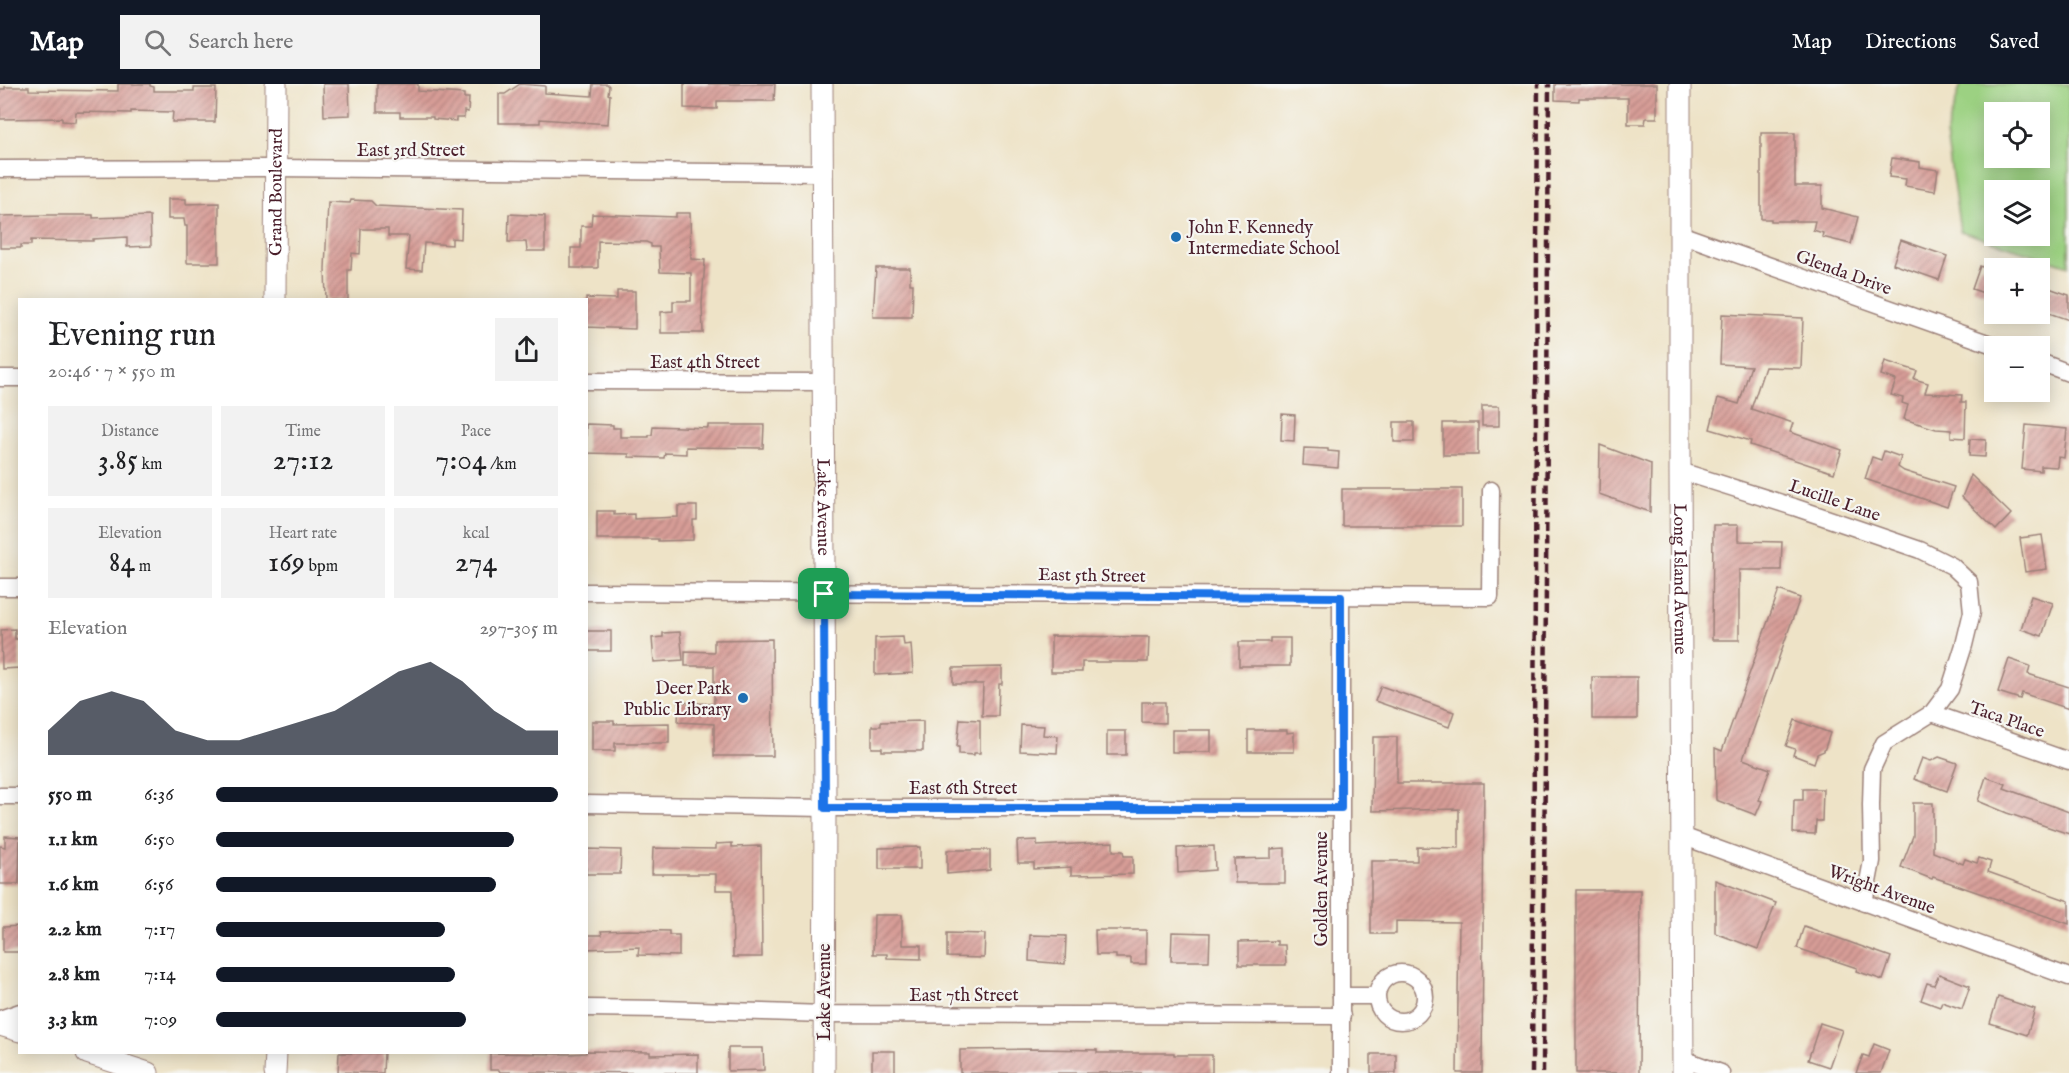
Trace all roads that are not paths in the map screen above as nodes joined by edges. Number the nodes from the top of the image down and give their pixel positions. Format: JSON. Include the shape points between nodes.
{"nodes":[{"id":1,"x":276,"y":84,"type":"edge"},
{"id":2,"x":822,"y":84,"type":"edge"},
{"id":3,"x":1680,"y":84,"type":"edge"},
{"id":4,"x":275,"y":168,"type":"junction"},
{"id":5,"x":0,"y":169,"type":"edge"},
{"id":6,"x":823,"y":173,"type":"junction"},
{"id":7,"x":1680,"y":234,"type":"junction"},
{"id":8,"x":275,"y":298,"type":"edge"},
{"id":9,"x":1984,"y":342,"type":"edge"},
{"id":10,"x":2050,"y":365,"type":"edge"},
{"id":11,"x":2069,"y":372,"type":"edge"},
{"id":12,"x":0,"y":378,"type":"edge"},
{"id":13,"x":18,"y":378,"type":"edge"},
{"id":14,"x":588,"y":381,"type":"edge"},
{"id":15,"x":823,"y":382,"type":"junction"},
{"id":16,"x":1680,"y":471,"type":"junction"},
{"id":17,"x":1491,"y":490,"type":"dead end"},
{"id":18,"x":0,"y":587,"type":"edge"},
{"id":19,"x":18,"y":587,"type":"edge"},
{"id":20,"x":588,"y":591,"type":"edge"},
{"id":21,"x":824,"y":594,"type":"junction"},
{"id":22,"x":1341,"y":597,"type":"junction"},
{"id":23,"x":1932,"y":714,"type":"junction"},
{"id":24,"x":2069,"y":761,"type":"edge"},
{"id":25,"x":0,"y":796,"type":"edge"},
{"id":26,"x":18,"y":796,"type":"edge"},
{"id":27,"x":588,"y":804,"type":"edge"},
{"id":28,"x":825,"y":808,"type":"junction"},
{"id":29,"x":1341,"y":808,"type":"junction"},
{"id":30,"x":1682,"y":836,"type":"junction"},
{"id":31,"x":1864,"y":903,"type":"junction"},
{"id":32,"x":2069,"y":977,"type":"edge"},
{"id":33,"x":1341,"y":996,"type":"junction"},
{"id":34,"x":1377,"y":996,"type":"dead end"},
{"id":35,"x":588,"y":1008,"type":"edge"},
{"id":36,"x":18,"y":1013,"type":"edge"},
{"id":37,"x":824,"y":1014,"type":"junction"},
{"id":38,"x":1342,"y":1016,"type":"junction"},
{"id":39,"x":0,"y":1019,"type":"edge"},
{"id":40,"x":0,"y":1025,"type":"edge"},
{"id":41,"x":18,"y":1030,"type":"edge"},
{"id":42,"x":90,"y":1054,"type":"edge"},
{"id":43,"x":276,"y":1054,"type":"edge"},
{"id":44,"x":1683,"y":1066,"type":"edge"},
{"id":45,"x":148,"y":1073,"type":"edge"},
{"id":46,"x":275,"y":1073,"type":"edge"},
{"id":47,"x":824,"y":1073,"type":"edge"},
{"id":48,"x":1341,"y":1073,"type":"edge"},
{"id":49,"x":1721,"y":1073,"type":"edge"}],
"edges":[{"from":1,"to":4,"type":"street","name":"Grand Boulevard"},
{"from":2,"to":6,"type":"street","name":"Lake Avenue"},
{"from":3,"to":7,"type":"street","name":"Long Island Avenue"},
{"from":4,"to":5,"type":"street","name":"East 3rd Street"},
{"from":4,"to":6,"type":"street","name":"East 3rd Street"},
{"from":4,"to":8,"type":"street","name":"Grand Boulevard"},
{"from":6,"to":15,"type":"street","name":"Lake Avenue"},
{"from":7,"to":9,"type":"street","name":"Glenda Drive"},
{"from":7,"to":16,"type":"street","name":"Long Island Avenue"},
{"from":10,"to":11,"type":"street"},
{"from":12,"to":13,"type":"street"},
{"from":14,"to":15,"type":"street","name":"East 4th Street"},
{"from":15,"to":21,"type":"street","name":"Lake Avenue"},
{"from":16,"to":23,"type":"street","name":"Lucille Lane","via":[[1920,550],[1952,566],[1970,582],[1972,612],[1964,645],[1950,689]]},
{"from":16,"to":30,"type":"street","name":"Long Island Avenue"},
{"from":17,"to":22,"type":"street","name":"East 5th Street","via":[[1490,597]]},
{"from":18,"to":19,"type":"street"},
{"from":20,"to":21,"type":"street","name":"East 5th Street"},
{"from":21,"to":22,"type":"street","name":"East 5th Street"},
{"from":21,"to":28,"type":"street","name":"Lake Avenue"},
{"from":22,"to":29,"type":"street","name":"Golden Avenue"},
{"from":23,"to":24,"type":"street","name":"Taca Place"},
{"from":23,"to":31,"type":"street","via":[[1884,743],[1872,769],[1872,861]]},
{"from":25,"to":26,"type":"street"},
{"from":27,"to":28,"type":"street","name":"East 6th Street"},
{"from":28,"to":29,"type":"street","name":"East 6th Street"},
{"from":28,"to":37,"type":"street","name":"Lake Avenue"},
{"from":29,"to":33,"type":"street","name":"Golden Avenue"},
{"from":30,"to":31,"type":"street","name":"Wright Avenue"},
{"from":30,"to":44,"type":"street","name":"Long Island Avenue"},
{"from":31,"to":32,"type":"street","name":"Wright Avenue"},
{"from":33,"to":34,"type":"street"},
{"from":33,"to":38,"type":"street","name":"Golden Avenue"},
{"from":35,"to":37,"type":"street","name":"East 7th Street"},
{"from":36,"to":39,"type":"street"},
{"from":37,"to":38,"type":"street","name":"East 7th Street"},
{"from":37,"to":47,"type":"street","name":"Lake Avenue"},
{"from":38,"to":48,"type":"street","name":"Golden Avenue"},
{"from":40,"to":41,"type":"street"},
{"from":42,"to":45,"type":"street"},
{"from":43,"to":46,"type":"street"},
{"from":44,"to":49,"type":"street"}]}
